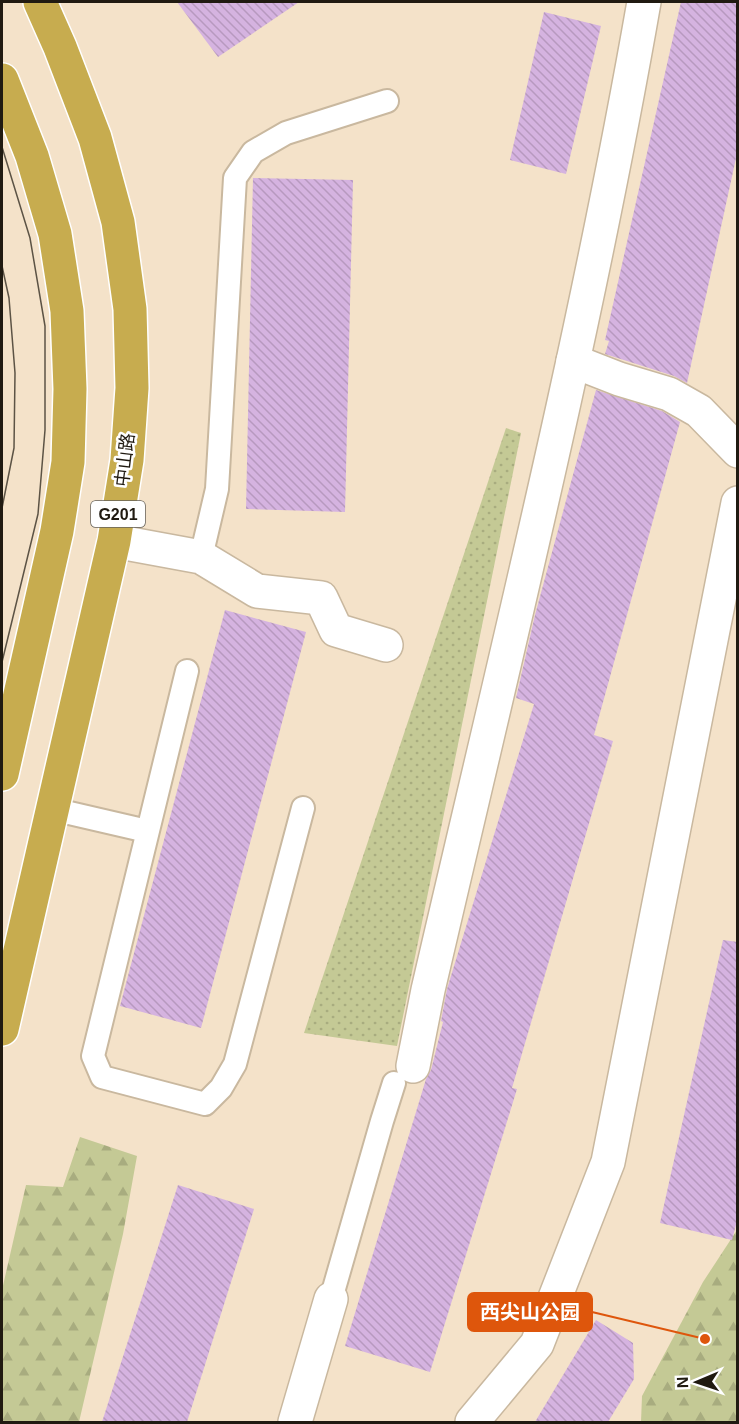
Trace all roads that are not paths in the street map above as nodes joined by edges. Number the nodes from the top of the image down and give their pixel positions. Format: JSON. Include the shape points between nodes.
{"nodes":[{"id":1,"x":40,"y":2,"type":"edge"},
{"id":2,"x":644,"y":2,"type":"edge"},
{"id":3,"x":2,"y":80,"type":"edge"},
{"id":4,"x":387,"y":101,"type":"dead end"},
{"id":5,"x":573,"y":361,"type":"junction"},
{"id":6,"x":738,"y":451,"type":"edge"},
{"id":7,"x":738,"y":503,"type":"edge"},
{"id":8,"x":114,"y":541,"type":"junction"},
{"id":9,"x":201,"y":557,"type":"junction"},
{"id":10,"x":386,"y":645,"type":"dead end"},
{"id":11,"x":187,"y":671,"type":"dead end"},
{"id":12,"x":2,"y":774,"type":"edge"},
{"id":13,"x":303,"y":808,"type":"dead end"},
{"id":14,"x":52,"y":809,"type":"junction"},
{"id":15,"x":147,"y":831,"type":"junction"},
{"id":16,"x":2,"y":1029,"type":"edge"},
{"id":17,"x":404,"y":1075,"type":"joint"},
{"id":18,"x":331,"y":1299,"type":"joint"},
{"id":19,"x":294,"y":1422,"type":"edge"},
{"id":20,"x":472,"y":1422,"type":"edge"}],
"edges":[{"from":1,"to":8,"type":"highway","name":"中山路","number":"G201","via":[[95,138],[118,222],[130,309],[132,388]]},
{"from":2,"to":5,"type":"street","via":[[621,135]]},
{"from":3,"to":12,"type":"highway","via":[[32,156],[55,234],[67,311],[70,389],[68,462],[57,531]]},
{"from":4,"to":9,"type":"lane","via":[[286,133],[253,152],[234,178],[217,489]]},
{"from":5,"to":6,"type":"street","via":[[679,399],[699,411]]},
{"from":5,"to":17,"type":"street","via":[[428,990]]},
{"from":7,"to":20,"type":"street","via":[[608,1162],[537,1344]]},
{"from":8,"to":9,"type":"street"},
{"from":8,"to":14,"type":"highway","name":"中山路","number":"G201"},
{"from":9,"to":10,"type":"street","via":[[257,591],[321,598],[336,630]]},
{"from":11,"to":15,"type":"lane"},
{"from":13,"to":15,"type":"lane","via":[[235,1064],[221,1088],[205,1104],[102,1077],[93,1056]]},
{"from":14,"to":15,"type":"lane"},
{"from":14,"to":16,"type":"highway","name":"中山路","number":"G201"},
{"from":17,"to":18,"type":"lane","via":[[382,1121]]},
{"from":18,"to":19,"type":"street"}]}
